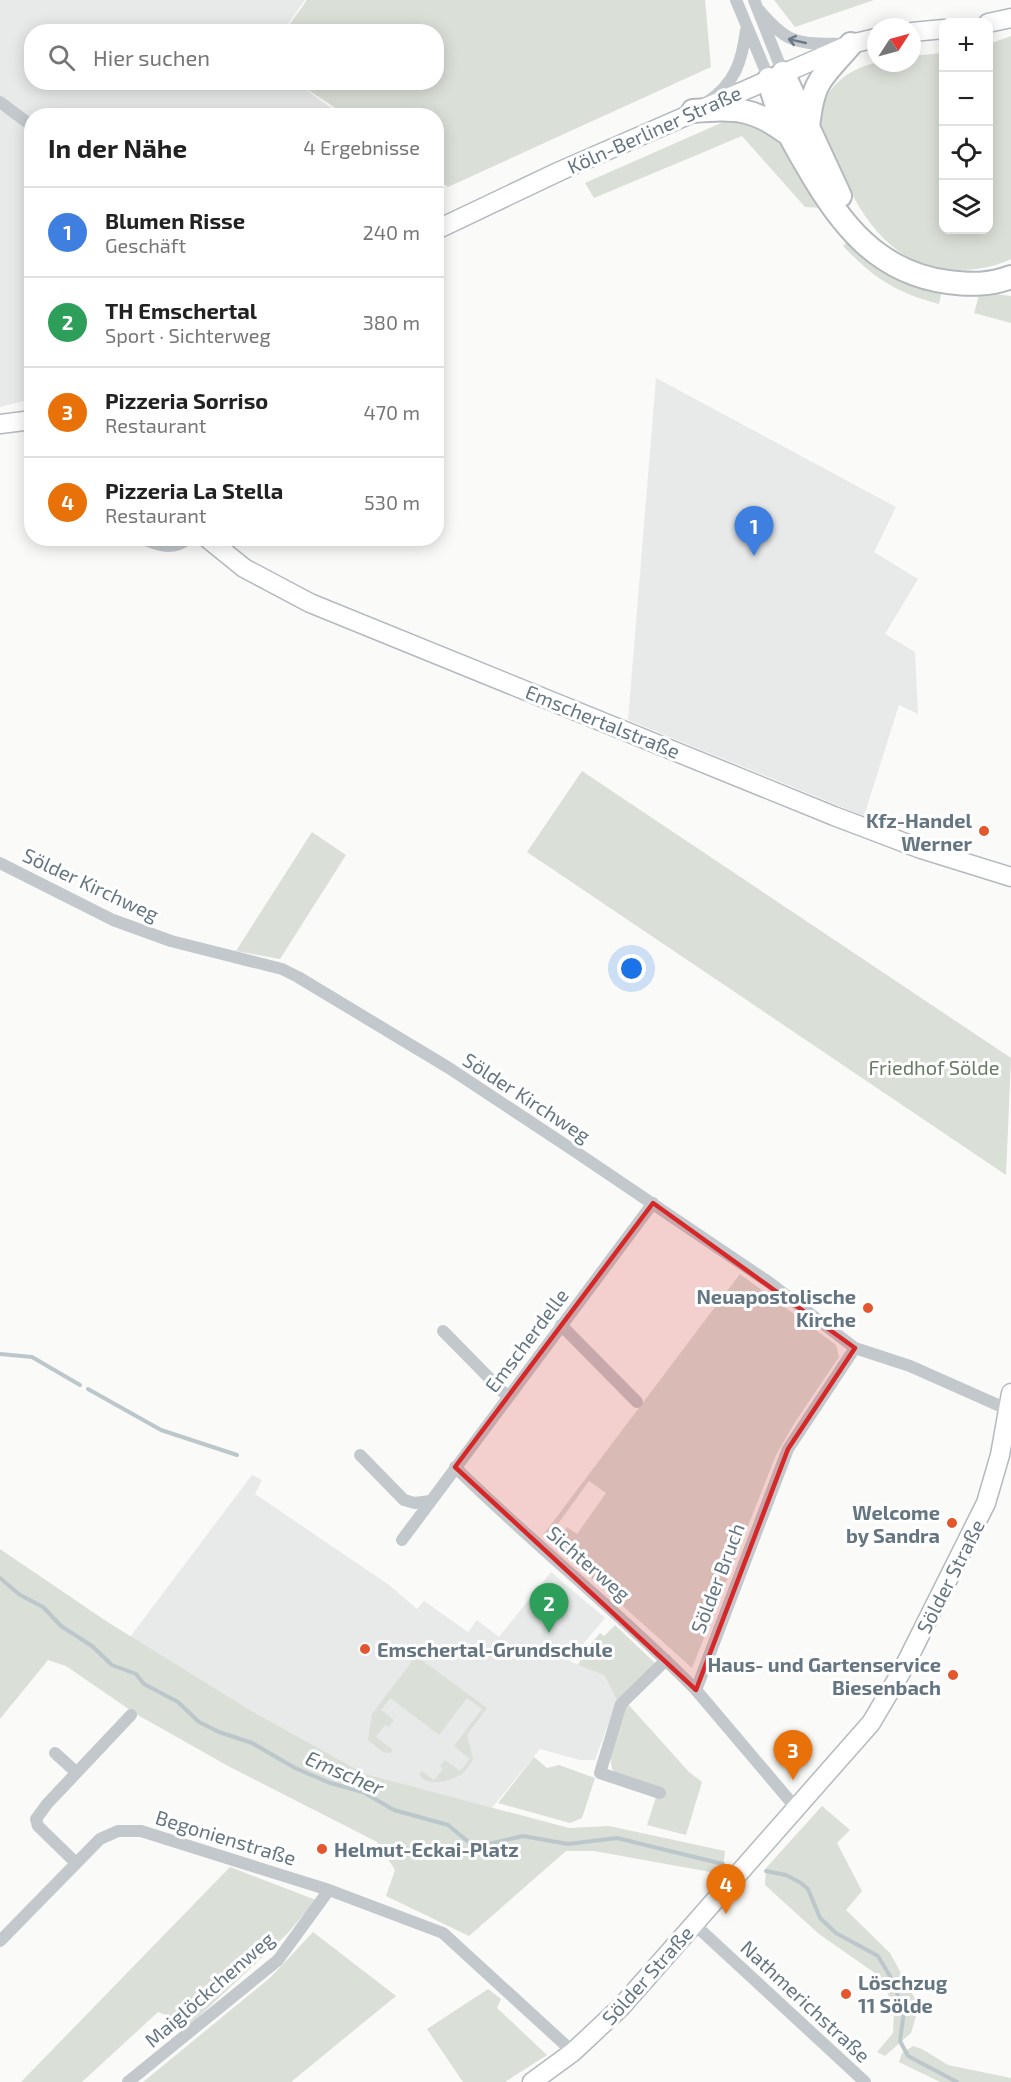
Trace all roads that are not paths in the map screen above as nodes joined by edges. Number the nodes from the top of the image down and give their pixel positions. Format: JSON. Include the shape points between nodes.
{"nodes":[{"id":1,"x":735,"y":0,"type":"edge"},
{"id":2,"x":755,"y":4,"type":"edge"},
{"id":3,"x":1011,"y":18,"type":"edge"},
{"id":4,"x":993,"y":22,"type":"edge"},
{"id":5,"x":746,"y":30,"type":"junction"},
{"id":6,"x":939,"y":30,"type":"edge"},
{"id":7,"x":921,"y":32,"type":"edge"},
{"id":8,"x":867,"y":40,"type":"edge"},
{"id":9,"x":851,"y":44,"type":"junction"},
{"id":10,"x":776,"y":76,"type":"junction"},
{"id":11,"x":0,"y":102,"type":"edge"},
{"id":12,"x":693,"y":111,"type":"junction"},
{"id":13,"x":24,"y":120,"type":"edge"},
{"id":14,"x":798,"y":131,"type":"junction"},
{"id":15,"x":444,"y":226,"type":"edge"},
{"id":16,"x":1011,"y":265,"type":"edge"},
{"id":17,"x":1011,"y":277,"type":"edge"},
{"id":18,"x":24,"y":421,"type":"edge"},
{"id":19,"x":0,"y":424,"type":"edge"},
{"id":20,"x":217,"y":546,"type":"edge"},
{"id":21,"x":0,"y":863,"type":"edge"},
{"id":22,"x":1011,"y":877,"type":"edge"},
{"id":23,"x":653,"y":1203,"type":"junction"},
{"id":24,"x":561,"y":1324,"type":"junction"},
{"id":25,"x":443,"y":1331,"type":"dead end"},
{"id":26,"x":855,"y":1348,"type":"junction"},
{"id":27,"x":508,"y":1397,"type":"junction"},
{"id":28,"x":1010,"y":1401,"type":"edge"},
{"id":29,"x":637,"y":1402,"type":"dead end"},
{"id":30,"x":1008,"y":1430,"type":"edge"},
{"id":31,"x":360,"y":1455,"type":"dead end"},
{"id":32,"x":455,"y":1467,"type":"junction"},
{"id":33,"x":430,"y":1501,"type":"junction"},
{"id":34,"x":402,"y":1540,"type":"dead end"},
{"id":35,"x":666,"y":1660,"type":"junction"},
{"id":36,"x":696,"y":1690,"type":"junction"},
{"id":37,"x":131,"y":1715,"type":"dead end"},
{"id":38,"x":55,"y":1753,"type":"dead end"},
{"id":39,"x":76,"y":1772,"type":"junction"},
{"id":40,"x":660,"y":1793,"type":"dead end"},
{"id":41,"x":796,"y":1808,"type":"junction"},
{"id":42,"x":75,"y":1862,"type":"junction"},
{"id":43,"x":329,"y":1890,"type":"junction"},
{"id":44,"x":693,"y":1924,"type":"junction"},
{"id":45,"x":0,"y":1941,"type":"edge"},
{"id":46,"x":573,"y":2052,"type":"junction"},
{"id":47,"x":129,"y":2082,"type":"edge"},
{"id":48,"x":532,"y":2082,"type":"edge"},
{"id":49,"x":865,"y":2082,"type":"edge"}],
"edges":[{"from":1,"to":5,"type":"street"},
{"from":9,"to":2,"type":"street","one_way":true,"via":[[792,41],[773,28]]},
{"from":2,"to":10,"type":"street"},
{"from":3,"to":4,"type":"main road"},
{"from":5,"to":10,"type":"street"},
{"from":5,"to":12,"type":"street","via":[[742,60],[735,74],[714,98]]},
{"from":6,"to":7,"type":"main road"},
{"from":8,"to":9,"type":"main road","name":"Köln-Berliner Straße"},
{"from":9,"to":10,"type":"main road","name":"Köln-Berliner Straße"},
{"from":9,"to":14,"type":"highway","via":[[813,90]]},
{"from":10,"to":12,"type":"main road","name":"Köln-Berliner Straße"},
{"from":10,"to":14,"type":"highway"},
{"from":11,"to":13,"type":"street"},
{"from":12,"to":14,"type":"highway","via":[[749,112]]},
{"from":12,"to":15,"type":"main road","name":"Köln-Berliner Straße"},
{"from":14,"to":16,"type":"highway","via":[[848,209],[883,247],[910,263],[949,274],[977,275]]},
{"from":14,"to":17,"type":"highway","via":[[842,222],[861,243],[889,263],[935,281],[969,285]]},
{"from":18,"to":19,"type":"main road"},
{"from":20,"to":22,"type":"main road","name":"Emschertalstraße","via":[[244,568],[310,603],[834,816]]},
{"from":21,"to":23,"type":"street","name":"Sölder Kirchweg","via":[[113,920],[298,977],[449,1068]]},
{"from":23,"to":24,"type":"street","name":"Emscherdelle"},
{"from":23,"to":26,"type":"street","name":"Sölder Kirchweg","via":[[770,1283]]},
{"from":24,"to":27,"type":"street","name":"Emscherdelle"},
{"from":24,"to":29,"type":"street"},
{"from":25,"to":27,"type":"street"},
{"from":26,"to":28,"type":"street","name":"Sölder Kirchweg"},
{"from":26,"to":36,"type":"street","name":"Sölder Bruch","via":[[788,1449]]},
{"from":27,"to":32,"type":"street","name":"Emscherdelle"},
{"from":28,"to":30,"type":"main road","name":"Sölder Straße"},
{"from":30,"to":41,"type":"main road","name":"Sölder Straße","via":[[986,1503],[900,1675],[856,1743]]},
{"from":31,"to":33,"type":"street","via":[[404,1500]]},
{"from":32,"to":33,"type":"street","name":"Emscherdelle"},
{"from":32,"to":35,"type":"street","name":"Sichterweg"},
{"from":33,"to":34,"type":"street","name":"Emscherdelle"},
{"from":35,"to":36,"type":"street","name":"Sichterweg"},
{"from":35,"to":40,"type":"street","via":[[621,1704],[600,1773]]},
{"from":36,"to":41,"type":"street"},
{"from":37,"to":39,"type":"street"},
{"from":38,"to":39,"type":"street"},
{"from":39,"to":42,"type":"street","via":[[36,1819],[38,1826]]},
{"from":41,"to":44,"type":"main road","name":"Sölder Straße"},
{"from":42,"to":43,"type":"street","name":"Begonienstraße","via":[[109,1834],[141,1831]]},
{"from":42,"to":45,"type":"street","name":"Begonienstraße"},
{"from":43,"to":46,"type":"street","name":"Begonienstraße","via":[[443,1933]]},
{"from":43,"to":47,"type":"street","name":"Maiglöckchenweg","via":[[278,1960]]},
{"from":44,"to":46,"type":"main road","name":"Sölder Straße","via":[[621,2007]]},
{"from":44,"to":49,"type":"street","name":"Nathmerichstraße"},
{"from":46,"to":48,"type":"main road","name":"Sölder Straße"}]}
